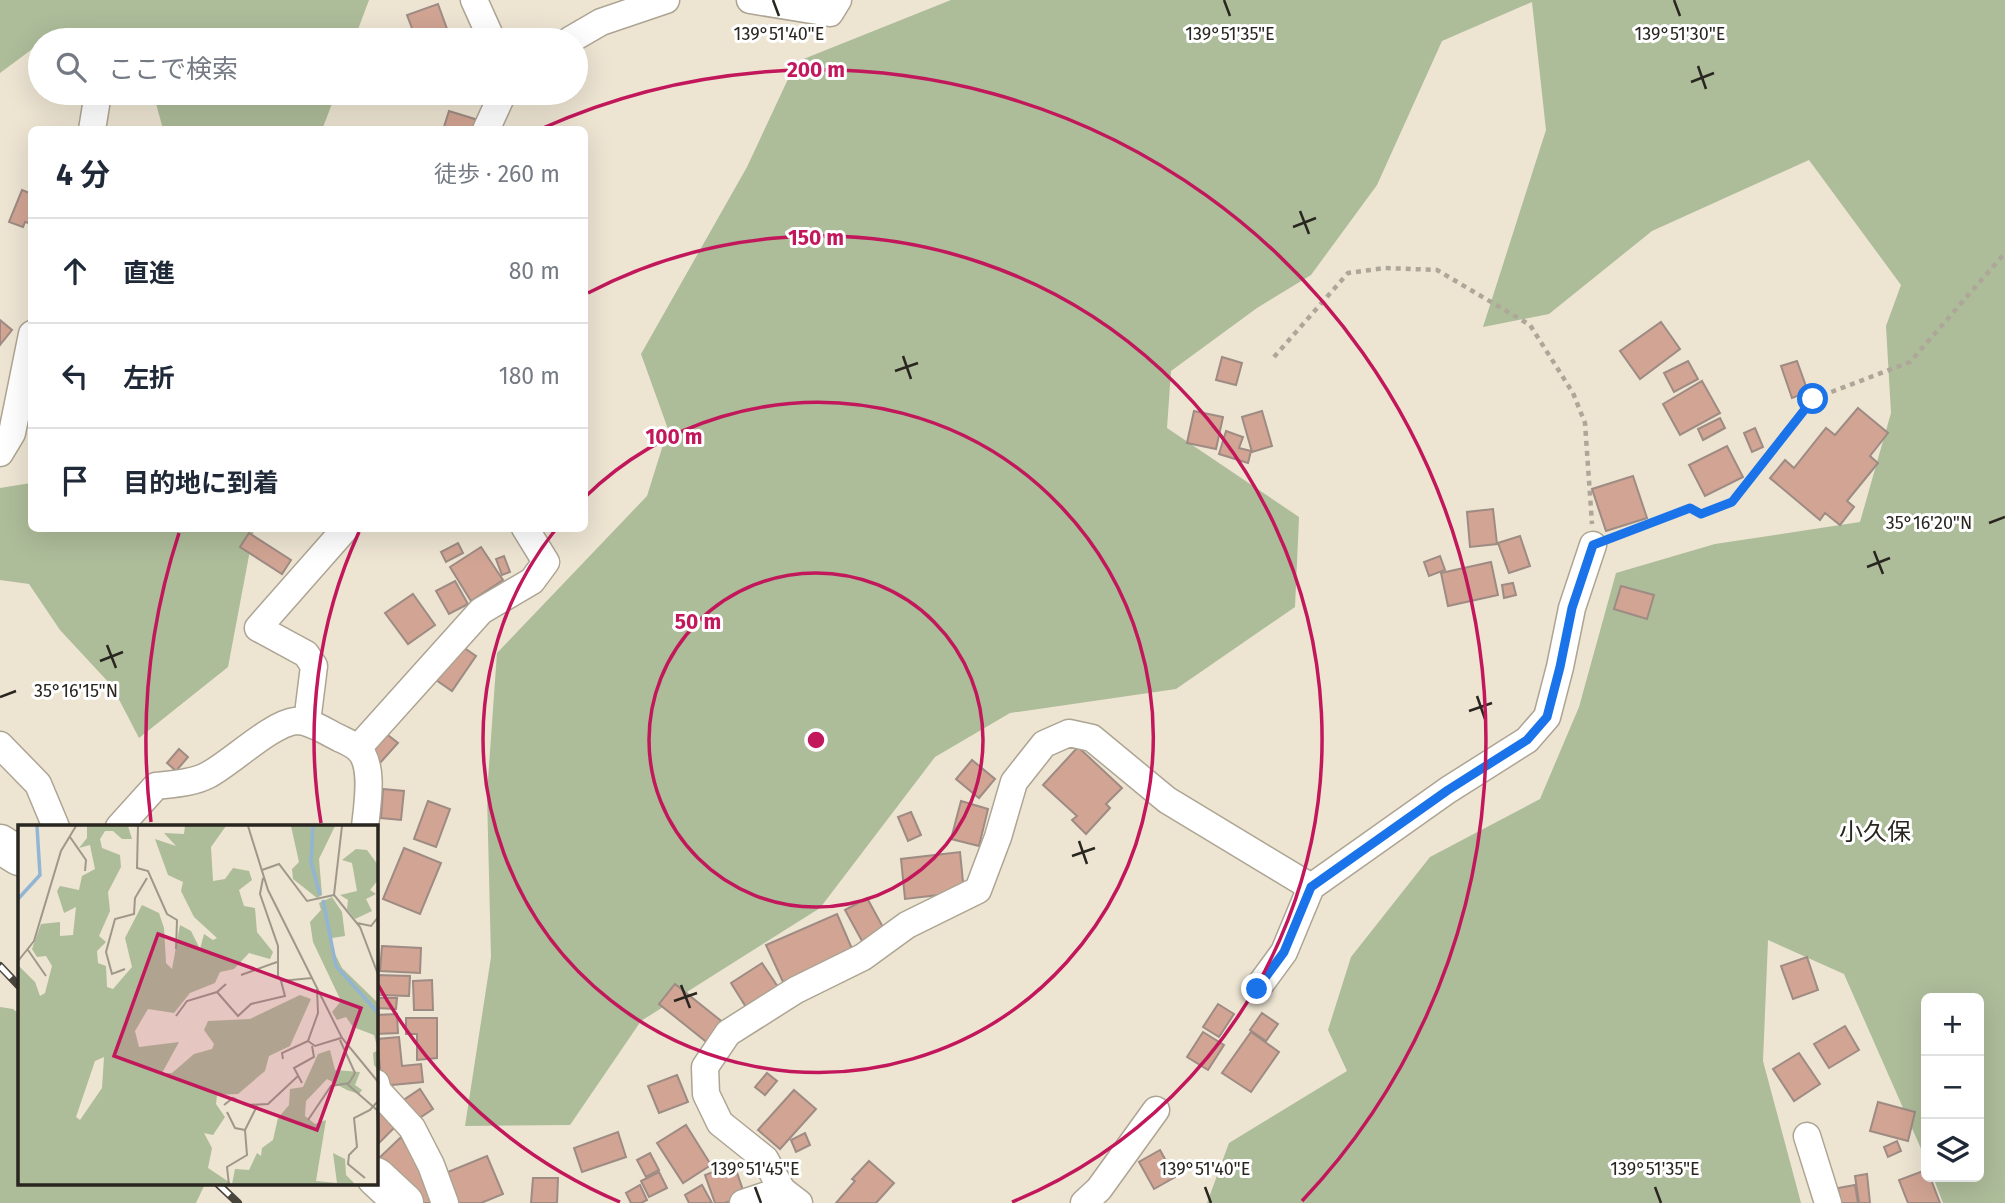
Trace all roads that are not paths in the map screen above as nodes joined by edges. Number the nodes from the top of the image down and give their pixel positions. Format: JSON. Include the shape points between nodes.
{"nodes":[{"id":1,"x":474,"y":0,"type":"edge"},
{"id":2,"x":666,"y":0,"type":"edge"},
{"id":3,"x":750,"y":0,"type":"edge"},
{"id":4,"x":838,"y":0,"type":"edge"},
{"id":5,"x":600,"y":11,"type":"edge"},
{"id":6,"x":487,"y":28,"type":"edge"},
{"id":7,"x":582,"y":28,"type":"edge"},
{"id":8,"x":97,"y":105,"type":"edge"},
{"id":9,"x":497,"y":105,"type":"edge"},
{"id":10,"x":93,"y":126,"type":"edge"},
{"id":11,"x":488,"y":126,"type":"edge"},
{"id":12,"x":28,"y":354,"type":"edge"},
{"id":13,"x":0,"y":453,"type":"edge"},
{"id":14,"x":342,"y":532,"type":"edge"},
{"id":15,"x":527,"y":532,"type":"edge"},
{"id":16,"x":1593,"y":545,"type":"road end"},
{"id":17,"x":307,"y":722,"type":"junction"},
{"id":18,"x":0,"y":745,"type":"edge"},
{"id":19,"x":358,"y":748,"type":"junction"},
{"id":20,"x":55,"y":825,"type":"edge"},
{"id":21,"x":121,"y":825,"type":"edge"},
{"id":22,"x":365,"y":825,"type":"edge"},
{"id":23,"x":0,"y":844,"type":"edge"},
{"id":24,"x":18,"y":855,"type":"edge"},
{"id":25,"x":1311,"y":887,"type":"junction"},
{"id":26,"x":1257,"y":989,"type":"dead end"},
{"id":27,"x":378,"y":1091,"type":"edge"},
{"id":28,"x":1156,"y":1110,"type":"dead end"},
{"id":29,"x":1807,"y":1136,"type":"dead end"},
{"id":30,"x":378,"y":1179,"type":"edge"},
{"id":31,"x":790,"y":1197,"type":"edge"},
{"id":32,"x":404,"y":1203,"type":"edge"},
{"id":33,"x":445,"y":1203,"type":"edge"},
{"id":34,"x":743,"y":1203,"type":"edge"},
{"id":35,"x":1084,"y":1203,"type":"edge"},
{"id":36,"x":1828,"y":1203,"type":"edge"}],
"edges":[{"from":1,"to":6,"type":"street"},
{"from":2,"to":5,"type":"street"},
{"from":3,"to":4,"type":"street","via":[[830,13]]},
{"from":5,"to":7,"type":"street"},
{"from":8,"to":10,"type":"street"},
{"from":9,"to":11,"type":"street"},
{"from":12,"to":13,"type":"street","via":[[12,433]]},
{"from":14,"to":17,"type":"street","via":[[258,628],[306,654],[314,666]]},
{"from":15,"to":19,"type":"street","via":[[546,562],[532,581],[481,611]]},
{"from":16,"to":25,"type":"street","via":[[1572,608],[1547,717],[1527,740]]},
{"from":17,"to":19,"type":"street"},
{"from":17,"to":21,"type":"street","via":[[280,726],[207,776],[156,786]]},
{"from":18,"to":20,"type":"street","via":[[38,784]]},
{"from":19,"to":22,"type":"street","via":[[368,771]]},
{"from":23,"to":24,"type":"highway"},
{"from":25,"to":26,"type":"street","via":[[1284,952]]},
{"from":25,"to":31,"type":"street","via":[[1167,800],[1092,738],[1069,733],[1044,744],[1014,782],[978,890],[907,925],[863,957],[796,990],[728,1033],[705,1067],[706,1094],[720,1123],[765,1159]]},
{"from":27,"to":33,"type":"street","via":[[412,1128]]},
{"from":28,"to":35,"type":"street"},
{"from":29,"to":36,"type":"street"},
{"from":30,"to":32,"type":"highway"},
{"from":31,"to":34,"type":"street"}]}
